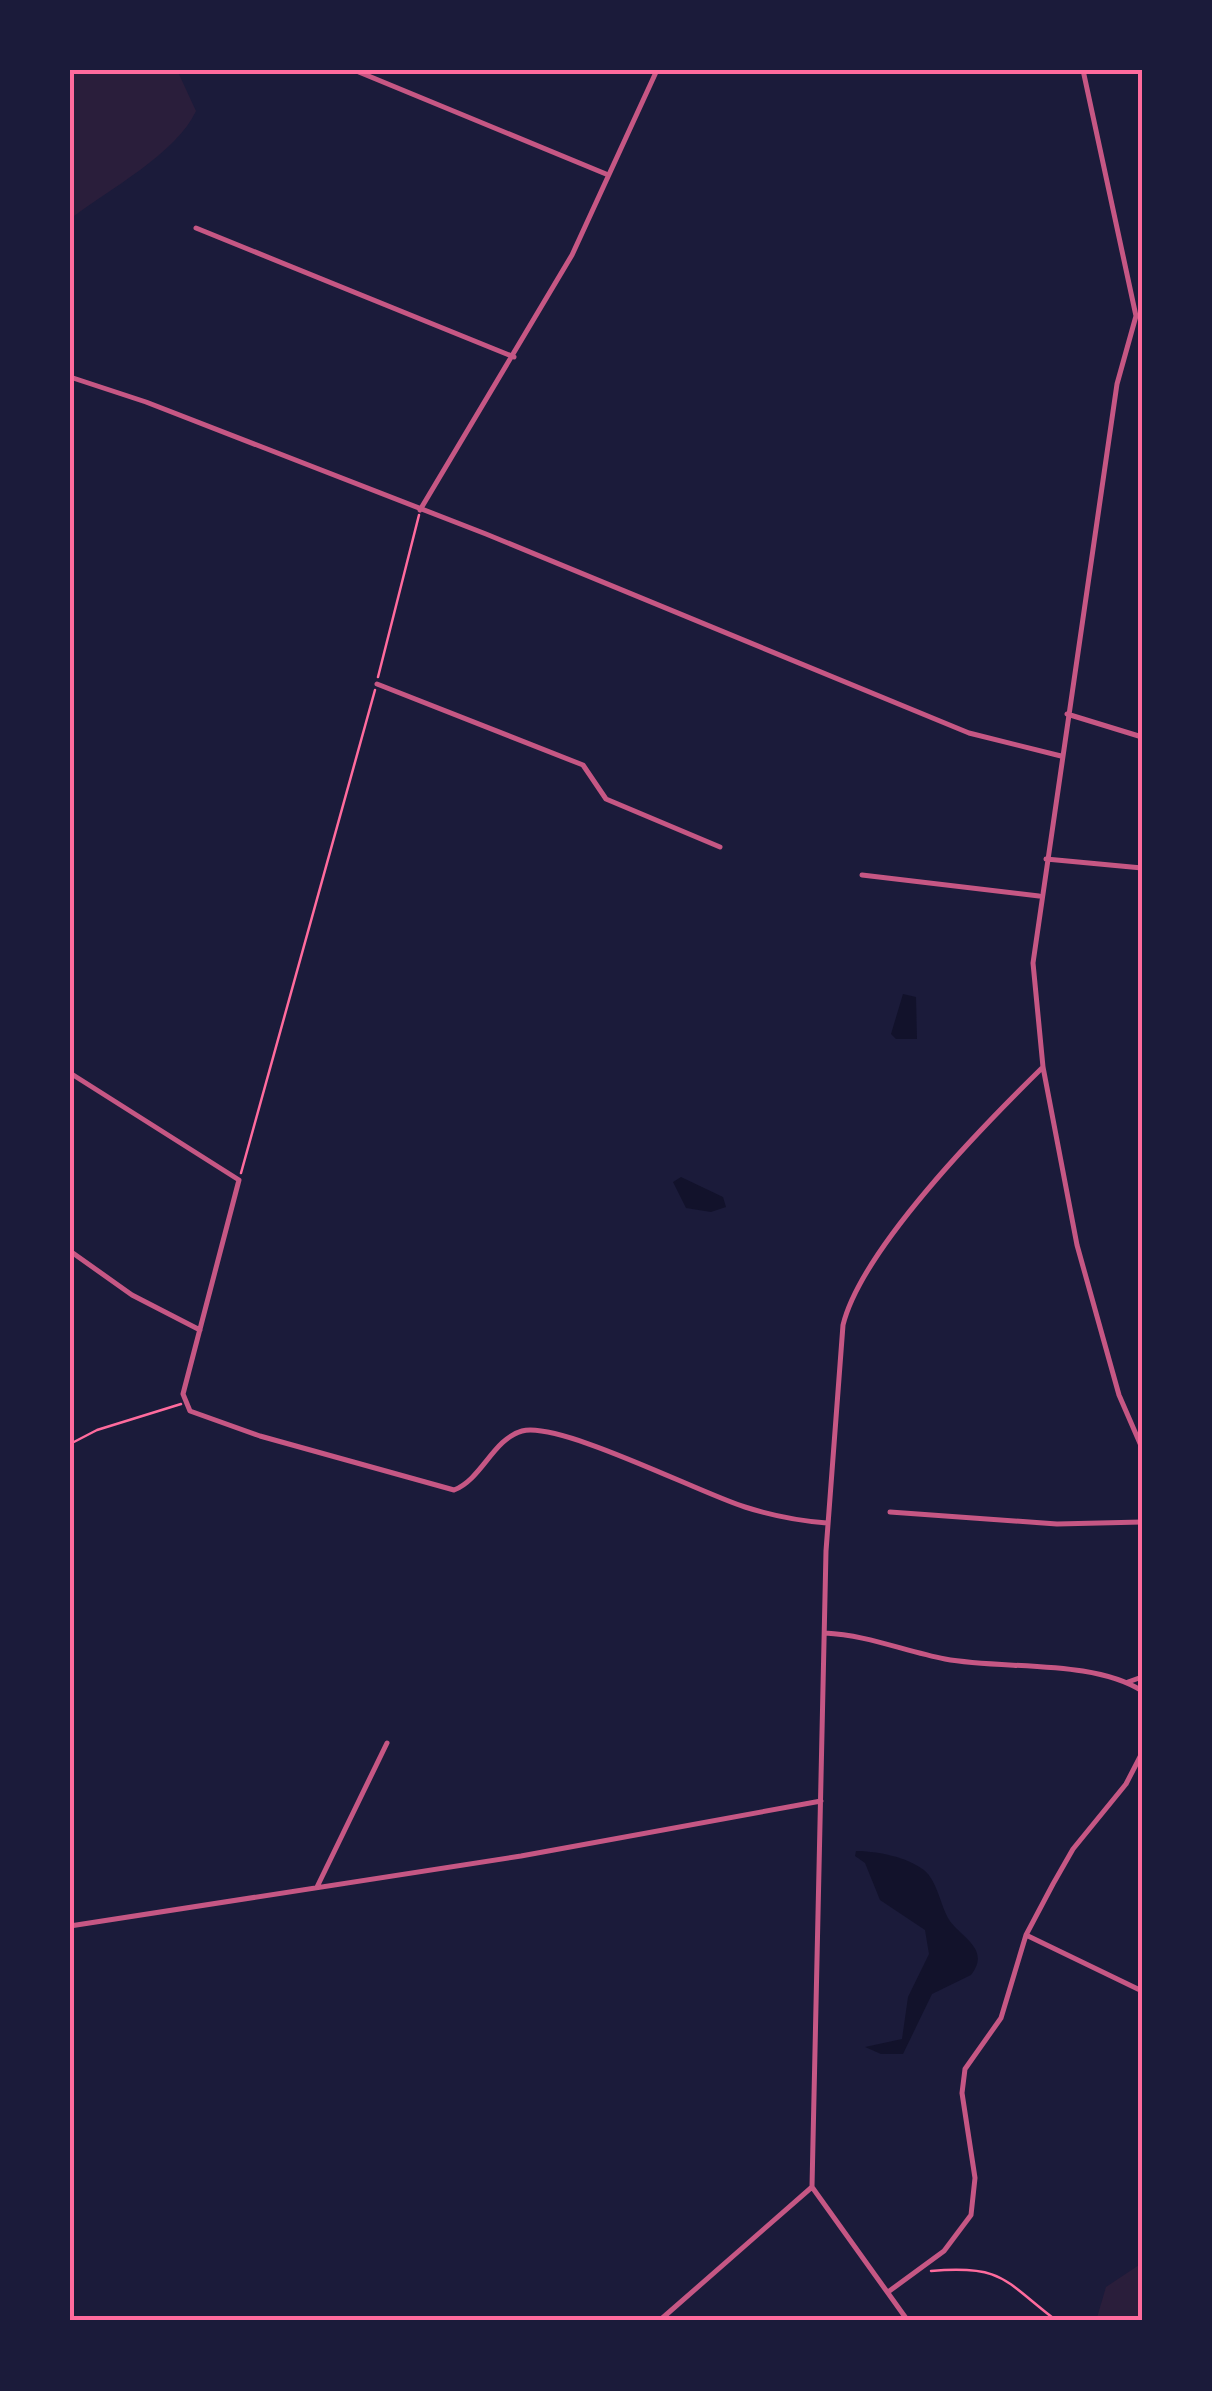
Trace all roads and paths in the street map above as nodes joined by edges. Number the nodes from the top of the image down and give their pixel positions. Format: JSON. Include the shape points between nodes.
{"nodes":[{"id":1,"x":354,"y":70,"type":"edge"},
{"id":2,"x":657,"y":70,"type":"edge"},
{"id":3,"x":1083,"y":70,"type":"edge"},
{"id":4,"x":606,"y":174,"type":"junction"},
{"id":5,"x":196,"y":228,"type":"dead end"},
{"id":6,"x":1142,"y":310,"type":"edge"},
{"id":7,"x":1136,"y":316,"type":"junction"},
{"id":8,"x":514,"y":357,"type":"junction"},
{"id":9,"x":70,"y":378,"type":"edge"},
{"id":10,"x":420,"y":510,"type":"junction"},
{"id":11,"x":376,"y":684,"type":"junction"},
{"id":12,"x":1067,"y":714,"type":"junction"},
{"id":13,"x":1142,"y":737,"type":"edge"},
{"id":14,"x":1061,"y":756,"type":"junction"},
{"id":15,"x":720,"y":847,"type":"dead end"},
{"id":16,"x":1044,"y":858,"type":"junction"},
{"id":17,"x":1142,"y":868,"type":"edge"},
{"id":18,"x":862,"y":875,"type":"dead end"},
{"id":19,"x":1039,"y":896,"type":"junction"},
{"id":20,"x":1043,"y":1067,"type":"junction"},
{"id":21,"x":70,"y":1073,"type":"edge"},
{"id":22,"x":239,"y":1180,"type":"junction"},
{"id":23,"x":70,"y":1251,"type":"edge"},
{"id":24,"x":200,"y":1330,"type":"junction"},
{"id":25,"x":184,"y":1403,"type":"junction"},
{"id":26,"x":70,"y":1444,"type":"edge"},
{"id":27,"x":1142,"y":1448,"type":"edge"},
{"id":28,"x":890,"y":1512,"type":"dead end"},
{"id":29,"x":827,"y":1522,"type":"junction"},
{"id":30,"x":1142,"y":1522,"type":"edge"},
{"id":31,"x":824,"y":1633,"type":"junction"},
{"id":32,"x":1142,"y":1677,"type":"edge"},
{"id":33,"x":1128,"y":1682,"type":"junction"},
{"id":34,"x":1142,"y":1692,"type":"edge"},
{"id":35,"x":387,"y":1743,"type":"dead end"},
{"id":36,"x":1142,"y":1753,"type":"edge"},
{"id":37,"x":821,"y":1801,"type":"junction"},
{"id":38,"x":318,"y":1887,"type":"junction"},
{"id":39,"x":70,"y":1926,"type":"edge"},
{"id":40,"x":1026,"y":1935,"type":"junction"},
{"id":41,"x":1142,"y":1991,"type":"edge"},
{"id":42,"x":812,"y":2187,"type":"junction"},
{"id":43,"x":920,"y":2272,"type":"junction"},
{"id":44,"x":888,"y":2292,"type":"junction"},
{"id":45,"x":659,"y":2321,"type":"edge"},
{"id":46,"x":908,"y":2321,"type":"edge"},
{"id":47,"x":1057,"y":2321,"type":"edge"}],
"edges":[{"from":1,"to":4,"type":"street"},
{"from":2,"to":4,"type":"street"},
{"from":3,"to":7,"type":"street"},
{"from":4,"to":8,"type":"street","via":[[572,255]]},
{"from":5,"to":8,"type":"street"},
{"from":6,"to":7,"type":"street"},
{"from":7,"to":12,"type":"street","via":[[1116,384]]},
{"from":8,"to":10,"type":"street"},
{"from":9,"to":10,"type":"street"},
{"from":10,"to":11,"type":"path"},
{"from":10,"to":14,"type":"street","via":[[970,734]]},
{"from":11,"to":15,"type":"street","via":[[583,765],[606,799]]},
{"from":11,"to":22,"type":"path"},
{"from":12,"to":13,"type":"street"},
{"from":12,"to":14,"type":"street"},
{"from":14,"to":16,"type":"street"},
{"from":16,"to":17,"type":"street"},
{"from":16,"to":19,"type":"street"},
{"from":18,"to":19,"type":"street"},
{"from":19,"to":20,"type":"street","via":[[1033,963]]},
{"from":20,"to":27,"type":"street","via":[[1077,1245],[1119,1395]]},
{"from":20,"to":29,"type":"street","via":[[958,1156],[854,1291],[843,1326]]},
{"from":21,"to":22,"type":"street"},
{"from":22,"to":24,"type":"street"},
{"from":23,"to":24,"type":"street","via":[[132,1295]]},
{"from":24,"to":25,"type":"street"},
{"from":25,"to":26,"type":"path"},
{"from":25,"to":29,"type":"street","via":[[216,1422],[454,1490],[524,1430],[621,1457],[746,1508]]},
{"from":28,"to":30,"type":"street","via":[[1057,1524]]},
{"from":29,"to":31,"type":"street"},
{"from":31,"to":33,"type":"street","via":[[946,1659]]},
{"from":31,"to":37,"type":"street"},
{"from":32,"to":33,"type":"street"},
{"from":33,"to":34,"type":"street"},
{"from":35,"to":38,"type":"street"},
{"from":36,"to":40,"type":"street","via":[[1126,1784],[1073,1849]]},
{"from":37,"to":38,"type":"street"},
{"from":37,"to":42,"type":"street"},
{"from":38,"to":39,"type":"street"},
{"from":40,"to":41,"type":"street"},
{"from":40,"to":43,"type":"street","via":[[1000,2018],[962,2080],[974,2178],[971,2215]]},
{"from":42,"to":44,"type":"street"},
{"from":42,"to":45,"type":"street"},
{"from":43,"to":44,"type":"street"},
{"from":43,"to":47,"type":"path","via":[[974,2267],[997,2273]]},
{"from":44,"to":46,"type":"street"}]}
